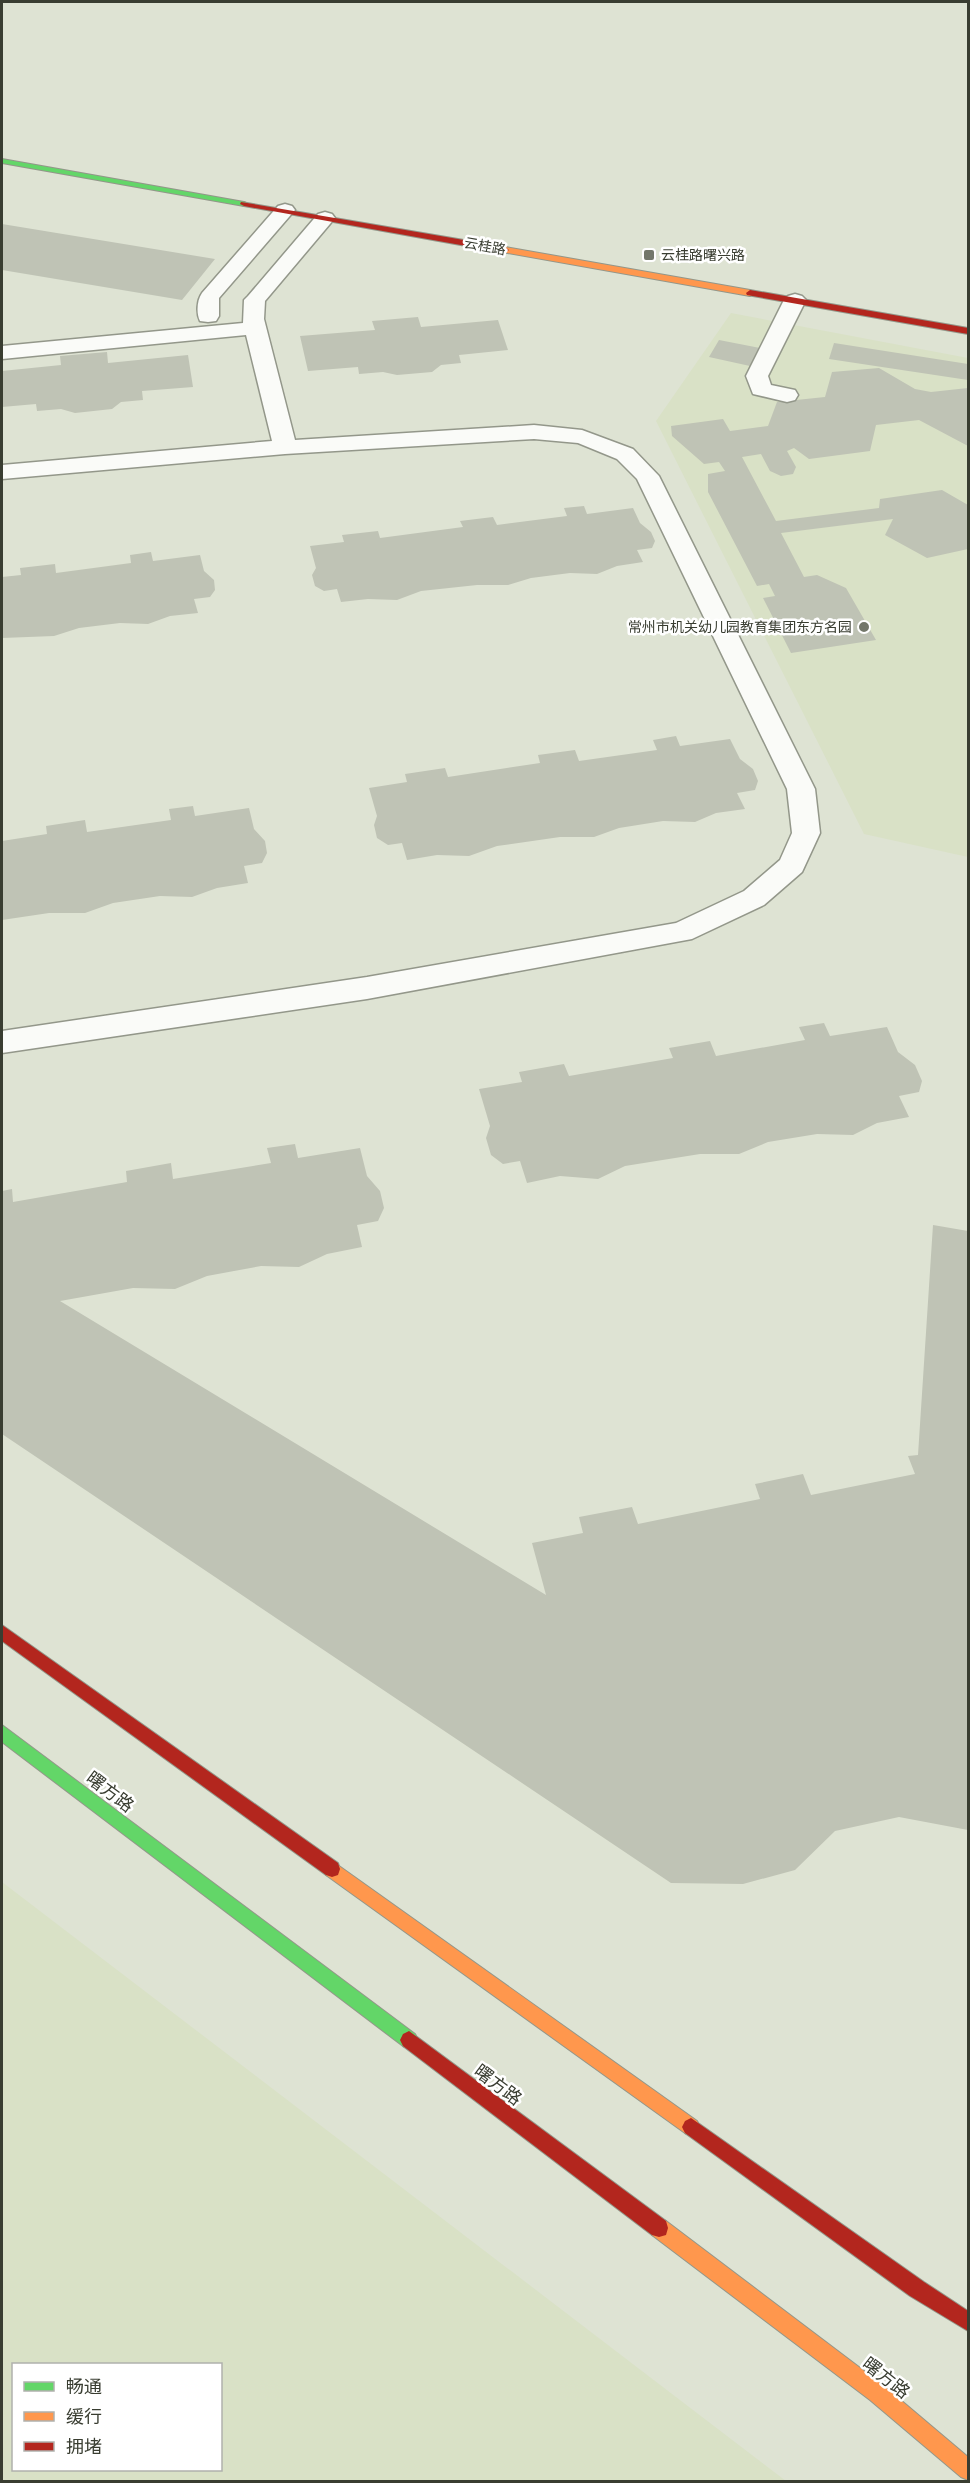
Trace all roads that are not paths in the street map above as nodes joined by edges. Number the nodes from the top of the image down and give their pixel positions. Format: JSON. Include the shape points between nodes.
{"nodes":[{"id":1,"x":2,"y":161,"type":"edge"},
{"id":2,"x":285,"y":210,"type":"junction"},
{"id":3,"x":325,"y":218,"type":"junction"},
{"id":4,"x":795,"y":300,"type":"junction"},
{"id":5,"x":208,"y":316,"type":"dead end"},
{"id":6,"x":255,"y":328,"type":"junction"},
{"id":7,"x":969,"y":331,"type":"edge"},
{"id":8,"x":2,"y":352,"type":"edge"},
{"id":9,"x":787,"y":395,"type":"dead end"},
{"id":10,"x":285,"y":447,"type":"junction"},
{"id":11,"x":2,"y":472,"type":"edge"},
{"id":12,"x":2,"y":1042,"type":"edge"},
{"id":13,"x":2,"y":1632,"type":"edge"},
{"id":14,"x":2,"y":1733,"type":"edge"},
{"id":15,"x":969,"y":2322,"type":"edge"},
{"id":16,"x":969,"y":2470,"type":"edge"}],
"edges":[{"from":1,"to":2,"type":"street","name":"云桂路"},
{"from":2,"to":3,"type":"street","name":"云桂路"},
{"from":2,"to":5,"type":"lane","via":[[209,297]]},
{"from":3,"to":4,"type":"street","name":"云桂路"},
{"from":3,"to":6,"type":"lane","via":[[255,300]]},
{"from":4,"to":7,"type":"street","name":"云桂路"},
{"from":4,"to":9,"type":"lane","via":[[757,376],[761,389]]},
{"from":6,"to":8,"type":"lane"},
{"from":6,"to":10,"type":"lane"},
{"from":10,"to":11,"type":"lane"},
{"from":10,"to":12,"type":"lane","via":[[534,432],[582,437],[625,454],[647,476],[801,789],[806,833],[792,865],[754,898],[682,932],[367,988]]},
{"from":13,"to":15,"type":"street","via":[[917,2289]]},
{"from":14,"to":16,"type":"street","name":"曙方路","via":[[877,2393]]}]}
